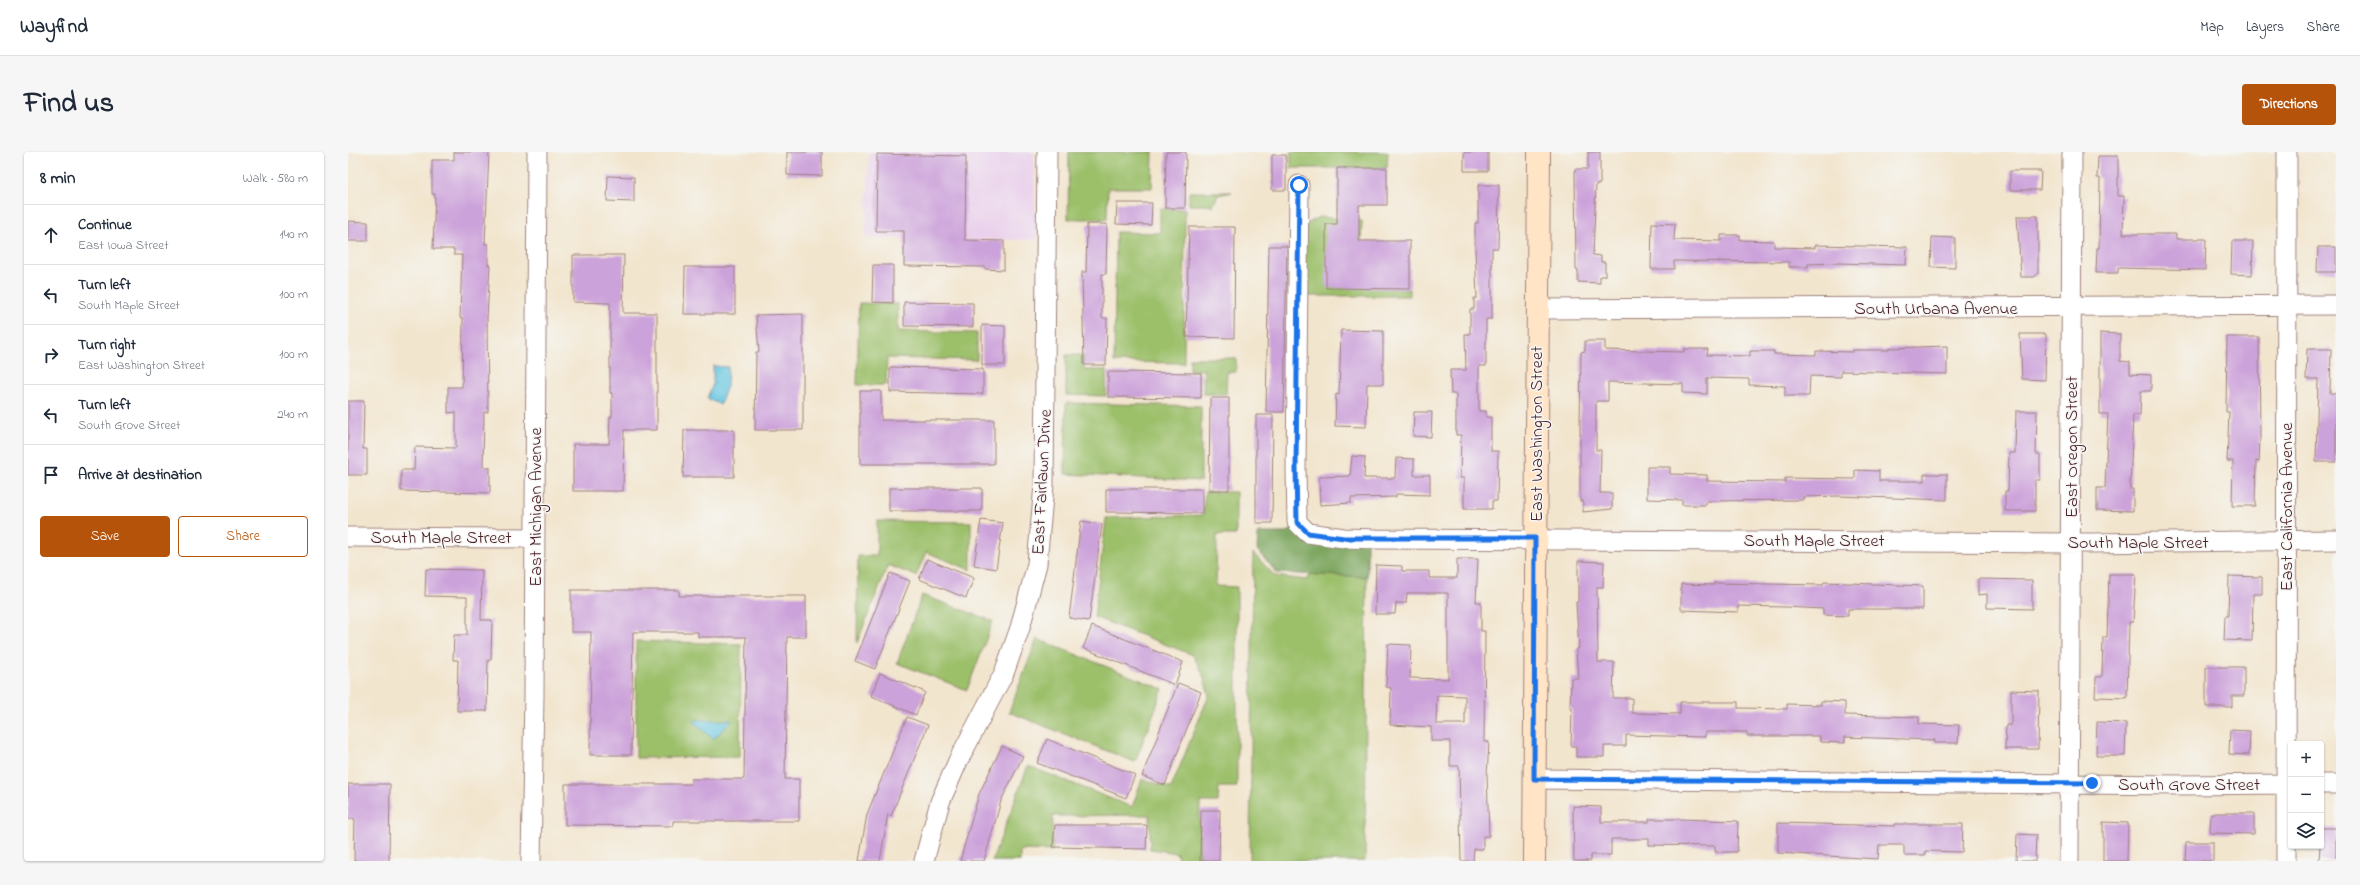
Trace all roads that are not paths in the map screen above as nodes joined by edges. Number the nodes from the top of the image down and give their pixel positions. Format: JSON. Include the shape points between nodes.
{"nodes":[{"id":1,"x":537,"y":152,"type":"edge"},
{"id":2,"x":1047,"y":152,"type":"edge"},
{"id":3,"x":1539,"y":152,"type":"edge"},
{"id":4,"x":2072,"y":152,"type":"edge"},
{"id":5,"x":2287,"y":152,"type":"edge"},
{"id":6,"x":1299,"y":185,"type":"dead end"},
{"id":7,"x":2287,"y":305,"type":"junction"},
{"id":8,"x":2336,"y":305,"type":"edge"},
{"id":9,"x":2071,"y":308,"type":"junction"},
{"id":10,"x":1536,"y":309,"type":"junction"},
{"id":11,"x":348,"y":537,"type":"edge"},
{"id":12,"x":534,"y":538,"type":"junction"},
{"id":13,"x":1535,"y":538,"type":"junction"},
{"id":14,"x":2286,"y":540,"type":"junction"},
{"id":15,"x":2336,"y":540,"type":"edge"},
{"id":16,"x":2070,"y":542,"type":"junction"},
{"id":17,"x":2289,"y":777,"type":"edge"},
{"id":18,"x":1534,"y":779,"type":"junction"},
{"id":19,"x":2070,"y":783,"type":"junction"},
{"id":20,"x":2288,"y":784,"type":"edge"},
{"id":21,"x":2324,"y":784,"type":"edge"},
{"id":22,"x":2336,"y":784,"type":"edge"},
{"id":23,"x":2288,"y":810,"type":"edge"},
{"id":24,"x":531,"y":861,"type":"edge"},
{"id":25,"x":924,"y":861,"type":"edge"},
{"id":26,"x":1534,"y":861,"type":"edge"},
{"id":27,"x":2070,"y":861,"type":"edge"},
{"id":28,"x":2286,"y":861,"type":"edge"}],
"edges":[{"from":1,"to":12,"type":"street","name":"East Michigan Avenue"},
{"from":2,"to":25,"type":"street","name":"East Fairlawn Drive","via":[[1044,485],[1036,564],[1020,628],[1004,673],[958,761],[940,802]]},
{"from":3,"to":10,"type":"main road","name":"East Washington Street"},
{"from":4,"to":9,"type":"street","name":"East Oregon Street"},
{"from":5,"to":7,"type":"street","name":"East California Avenue"},
{"from":6,"to":13,"type":"street","name":"South Maple Street","via":[[1297,522],[1308,533],[1344,538]]},
{"from":7,"to":8,"type":"street","name":"South Urbana Avenue"},
{"from":7,"to":9,"type":"street","name":"South Urbana Avenue"},
{"from":7,"to":14,"type":"street","name":"East California Avenue"},
{"from":9,"to":10,"type":"street","name":"South Urbana Avenue"},
{"from":9,"to":16,"type":"street","name":"East Oregon Street"},
{"from":10,"to":13,"type":"main road","name":"East Washington Street"},
{"from":11,"to":12,"type":"street","name":"South Maple Street"},
{"from":12,"to":24,"type":"street","name":"East Michigan Avenue"},
{"from":13,"to":16,"type":"street","name":"South Maple Street"},
{"from":13,"to":18,"type":"main road","name":"East Washington Street"},
{"from":14,"to":15,"type":"street","name":"South Maple Street"},
{"from":14,"to":16,"type":"street","name":"South Maple Street"},
{"from":14,"to":17,"type":"street","name":"East California Avenue"},
{"from":16,"to":19,"type":"street","name":"East Oregon Street"},
{"from":18,"to":19,"type":"street","name":"South Grove Street"},
{"from":18,"to":26,"type":"main road","name":"East Washington Street"},
{"from":19,"to":20,"type":"street","name":"South Grove Street","via":[[2179,786]]},
{"from":19,"to":27,"type":"street","name":"East Oregon Street"},
{"from":21,"to":22,"type":"street"},
{"from":23,"to":28,"type":"street","name":"East California Avenue"}]}
